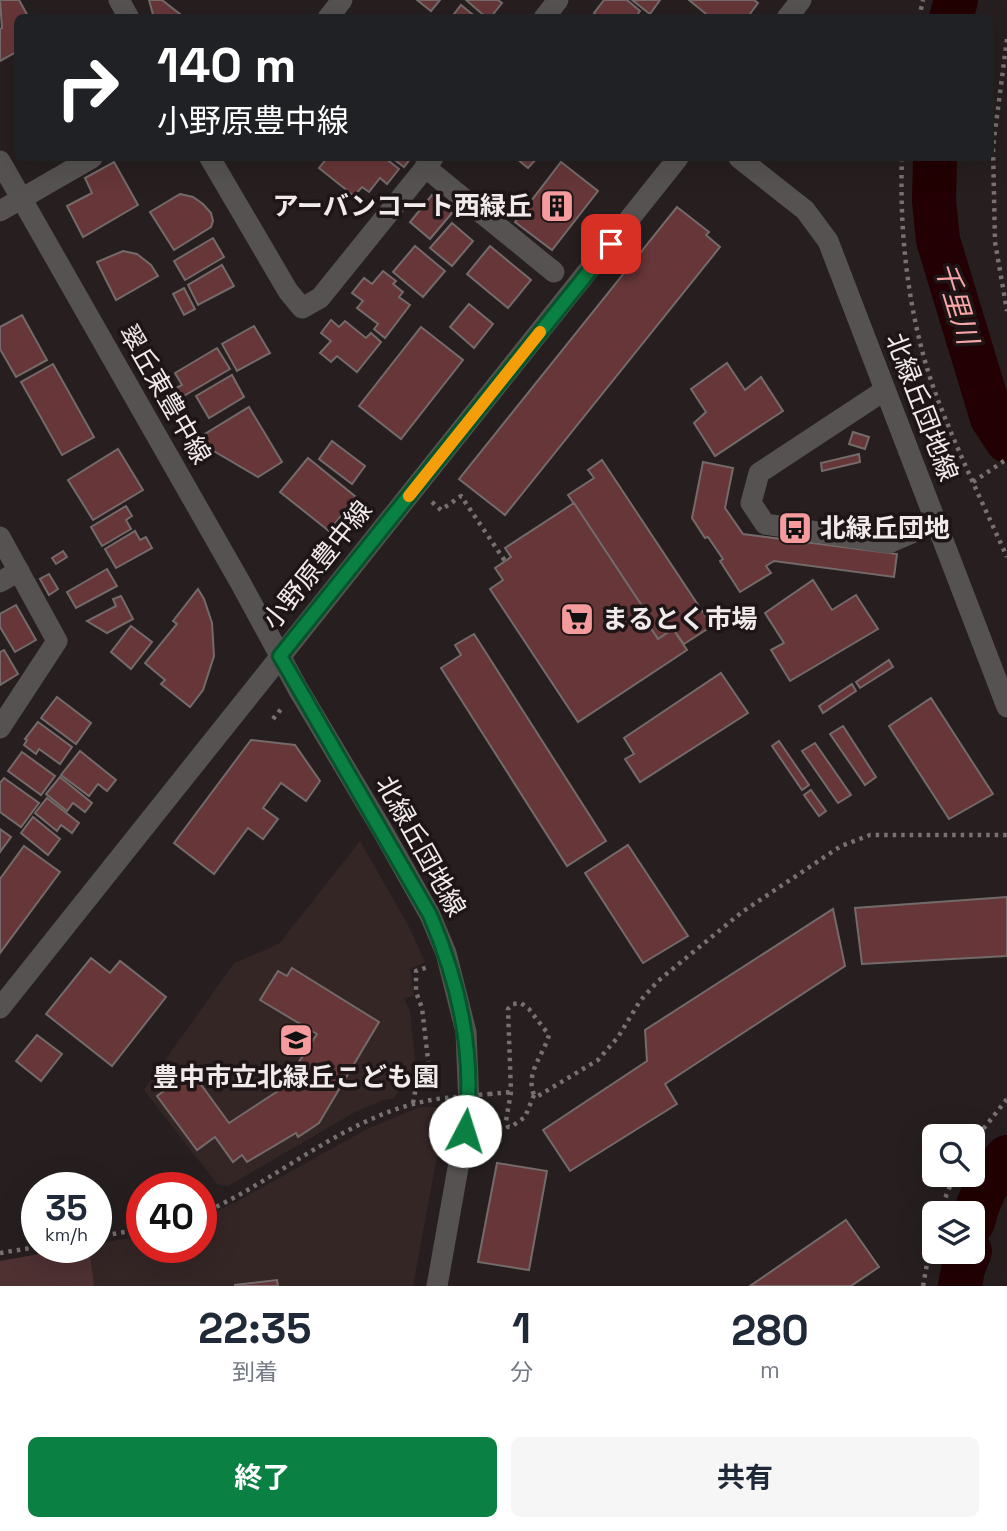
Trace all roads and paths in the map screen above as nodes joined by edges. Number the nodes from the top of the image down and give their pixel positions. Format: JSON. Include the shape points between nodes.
{"nodes":[{"id":1,"x":342,"y":0,"type":"edge"},
{"id":2,"x":558,"y":0,"type":"edge"},
{"id":3,"x":801,"y":0,"type":"edge"},
{"id":4,"x":331,"y":14,"type":"edge"},
{"id":5,"x":547,"y":14,"type":"edge"},
{"id":6,"x":790,"y":14,"type":"edge"},
{"id":7,"x":1007,"y":39,"type":"edge"},
{"id":8,"x":994,"y":139,"type":"edge"},
{"id":9,"x":0,"y":161,"type":"edge"},
{"id":10,"x":87,"y":161,"type":"edge"},
{"id":11,"x":214,"y":161,"type":"edge"},
{"id":12,"x":676,"y":161,"type":"edge"},
{"id":13,"x":743,"y":161,"type":"edge"},
{"id":14,"x":902,"y":161,"type":"edge"},
{"id":15,"x":993,"y":161,"type":"edge"},
{"id":16,"x":429,"y":162,"type":"edge"},
{"id":17,"x":22,"y":199,"type":"junction"},
{"id":18,"x":0,"y":211,"type":"edge"},
{"id":19,"x":554,"y":272,"type":"dead end"},
{"id":20,"x":1007,"y":311,"type":"edge"},
{"id":21,"x":885,"y":390,"type":"junction"},
{"id":22,"x":1007,"y":459,"type":"edge"},
{"id":23,"x":973,"y":482,"type":"junction"},
{"id":24,"x":432,"y":502,"type":"dead end"},
{"id":25,"x":937,"y":522,"type":"junction"},
{"id":26,"x":0,"y":537,"type":"edge"},
{"id":27,"x":1007,"y":557,"type":"edge"},
{"id":28,"x":505,"y":561,"type":"dead end"},
{"id":29,"x":19,"y":571,"type":"junction"},
{"id":30,"x":0,"y":583,"type":"edge"},
{"id":31,"x":280,"y":656,"type":"junction"},
{"id":32,"x":1007,"y":707,"type":"edge"},
{"id":33,"x":282,"y":708,"type":"dead end"},
{"id":34,"x":274,"y":719,"type":"dead end"},
{"id":35,"x":0,"y":728,"type":"edge"},
{"id":36,"x":1007,"y":835,"type":"edge"},
{"id":37,"x":432,"y":965,"type":"dead end"},
{"id":38,"x":0,"y":1008,"type":"edge"},
{"id":39,"x":511,"y":1092,"type":"junction"},
{"id":40,"x":534,"y":1095,"type":"junction"},
{"id":41,"x":1007,"y":1099,"type":"edge"},
{"id":42,"x":413,"y":1102,"type":"junction"},
{"id":43,"x":985,"y":1127,"type":"edge"},
{"id":44,"x":217,"y":1205,"type":"edge"},
{"id":45,"x":21,"y":1250,"type":"edge"},
{"id":46,"x":0,"y":1253,"type":"edge"},
{"id":47,"x":927,"y":1264,"type":"edge"},
{"id":48,"x":437,"y":1286,"type":"edge"},
{"id":49,"x":923,"y":1286,"type":"edge"}],
"edges":[{"from":1,"to":4,"type":"street"},
{"from":2,"to":5,"type":"street"},
{"from":3,"to":6,"type":"street"},
{"from":7,"to":8,"type":"path"},
{"from":9,"to":17,"type":"street","name":"翠丘東豊中線"},
{"from":10,"to":17,"type":"street"},
{"from":11,"to":16,"type":"street","via":[[302,308],[320,298]]},
{"from":12,"to":31,"type":"street","name":"小野原豊中線"},
{"from":13,"to":21,"type":"street","name":"北緑丘団地線","via":[[818,225]]},
{"from":14,"to":23,"type":"path","via":[[905,249],[917,328],[936,394]]},
{"from":15,"to":20,"type":"path","via":[[995,242]]},
{"from":16,"to":19,"type":"street"},
{"from":17,"to":18,"type":"street"},
{"from":17,"to":31,"type":"street","name":"翠丘東豊中線"},
{"from":21,"to":25,"type":"street","name":"北緑丘団地線"},
{"from":21,"to":25,"type":"street","via":[[759,473],[751,503],[765,524],[889,543]]},
{"from":22,"to":23,"type":"path"},
{"from":23,"to":27,"type":"path"},
{"from":24,"to":28,"type":"path","via":[[441,510],[460,496]]},
{"from":25,"to":32,"type":"street","name":"北緑丘団地線"},
{"from":26,"to":29,"type":"street"},
{"from":29,"to":30,"type":"street"},
{"from":29,"to":35,"type":"street","via":[[57,641]]},
{"from":31,"to":38,"type":"street","name":"小野原豊中線"},
{"from":31,"to":48,"type":"street","name":"北緑丘団地線","via":[[430,915],[453,979],[466,1032],[469,1106]]},
{"from":33,"to":34,"type":"path"},
{"from":36,"to":40,"type":"path","via":[[870,835],[841,846],[742,912],[658,981],[598,1060]]},
{"from":37,"to":42,"type":"path","via":[[416,971],[429,1068],[416,1087]]},
{"from":39,"to":40,"type":"path","via":[[508,1127],[525,1117]]},
{"from":39,"to":40,"type":"path","via":[[508,1009],[521,1003],[549,1035],[532,1070]]},
{"from":39,"to":42,"type":"path","bridge":true},
{"from":41,"to":43,"type":"path"},
{"from":42,"to":44,"type":"path","via":[[348,1131]]},
{"from":45,"to":46,"type":"path"},
{"from":47,"to":49,"type":"path"}]}
